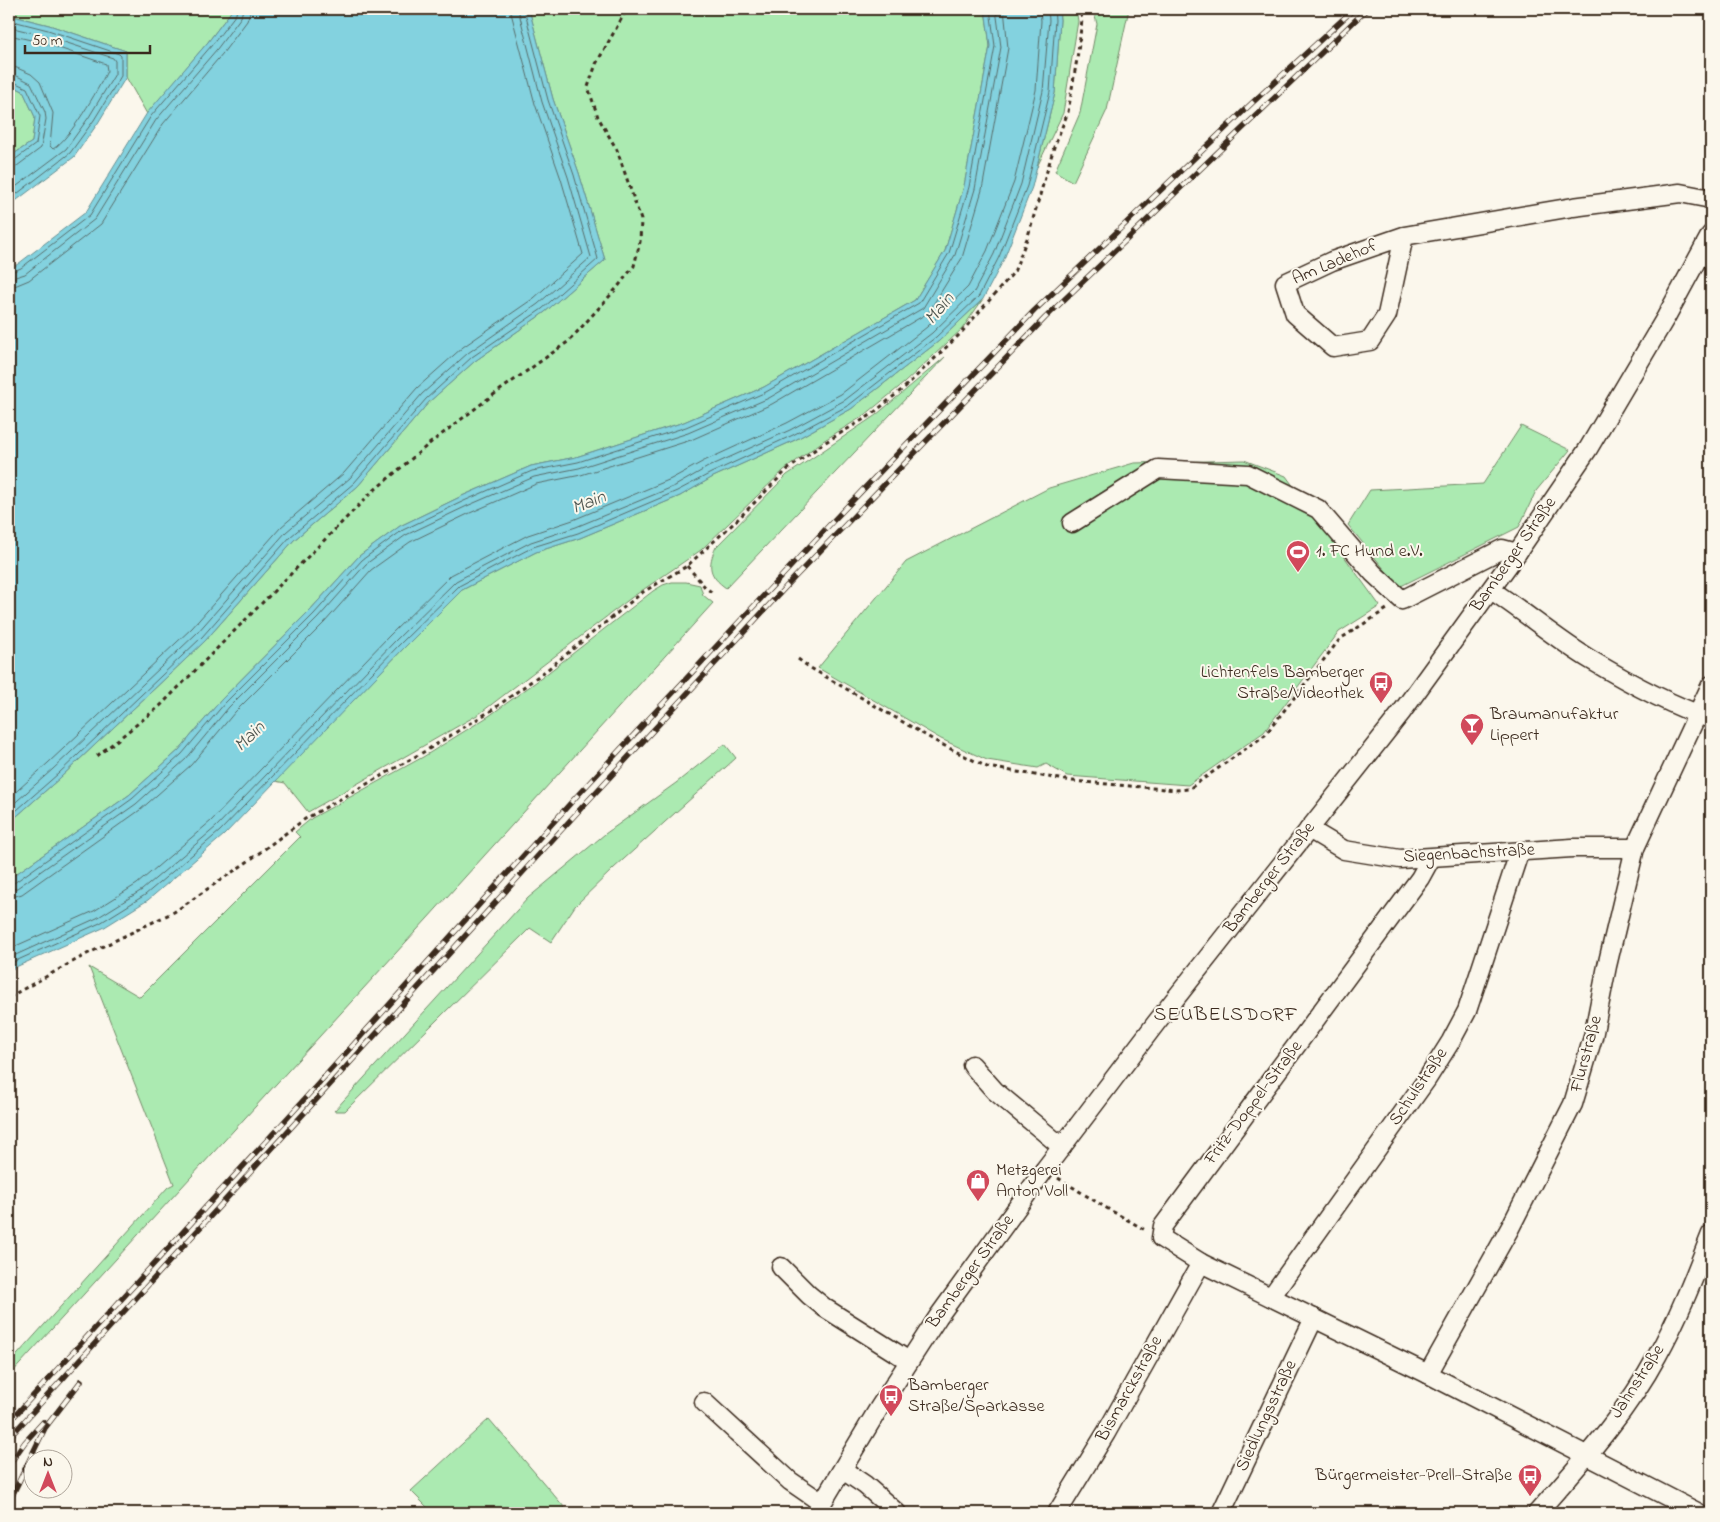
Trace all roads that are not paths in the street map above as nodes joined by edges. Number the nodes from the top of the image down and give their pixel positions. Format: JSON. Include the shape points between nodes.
{"nodes":[{"id":1,"x":1711,"y":199,"type":"edge"},
{"id":2,"x":1711,"y":234,"type":"edge"},
{"id":3,"x":1404,"y":236,"type":"junction"},
{"id":4,"x":1072,"y":523,"type":"dead end"},
{"id":5,"x":1517,"y":553,"type":"junction"},
{"id":6,"x":1491,"y":590,"type":"junction"},
{"id":7,"x":1711,"y":685,"type":"edge"},
{"id":8,"x":1704,"y":717,"type":"edge"},
{"id":9,"x":1309,"y":829,"type":"junction"},
{"id":10,"x":1635,"y":848,"type":"junction"},
{"id":11,"x":1518,"y":853,"type":"junction"},
{"id":12,"x":1431,"y":858,"type":"junction"},
{"id":13,"x":972,"y":1065,"type":"dead end"},
{"id":14,"x":1062,"y":1147,"type":"junction"},
{"id":15,"x":1711,"y":1234,"type":"edge"},
{"id":16,"x":1201,"y":1263,"type":"junction"},
{"id":17,"x":781,"y":1267,"type":"dead end"},
{"id":18,"x":1271,"y":1297,"type":"junction"},
{"id":19,"x":1314,"y":1318,"type":"junction"},
{"id":20,"x":909,"y":1361,"type":"junction"},
{"id":21,"x":1428,"y":1374,"type":"junction"},
{"id":22,"x":704,"y":1402,"type":"dead end"},
{"id":23,"x":1587,"y":1455,"type":"junction"},
{"id":24,"x":843,"y":1470,"type":"junction"},
{"id":25,"x":819,"y":1508,"type":"edge"},
{"id":26,"x":896,"y":1513,"type":"edge"},
{"id":27,"x":1057,"y":1513,"type":"edge"},
{"id":28,"x":1221,"y":1513,"type":"edge"},
{"id":29,"x":1537,"y":1513,"type":"edge"},
{"id":30,"x":1699,"y":1513,"type":"edge"}],
"edges":[{"from":1,"to":3,"type":"street","name":"Am Ladehof","via":[[1671,194]]},
{"from":2,"to":5,"type":"street","name":"Bamberger Straße","via":[[1588,449]]},
{"from":3,"to":3,"type":"street","name":"Am Ladehof","via":[[1387,315],[1370,341],[1333,347],[1295,314],[1285,283],[1332,261]]},
{"from":4,"to":5,"type":"street","via":[[1158,469],[1248,474],[1318,509],[1373,574],[1402,600],[1502,550]]},
{"from":5,"to":6,"type":"street","name":"Bamberger Straße"},
{"from":6,"to":8,"type":"street","via":[[1591,660]]},
{"from":6,"to":9,"type":"street","name":"Bamberger Straße","via":[[1401,713]]},
{"from":7,"to":8,"type":"street","name":"Flurstraße"},
{"from":8,"to":10,"type":"street","name":"Flurstraße"},
{"from":9,"to":12,"type":"street","name":"Siegenbachstraße","via":[[1344,850],[1400,859]]},
{"from":9,"to":14,"type":"street","name":"Bamberger Straße"},
{"from":10,"to":11,"type":"street","name":"Siegenbachstraße","via":[[1572,848]]},
{"from":10,"to":21,"type":"street","name":"Flurstraße","via":[[1593,1038],[1573,1104],[1510,1228]]},
{"from":11,"to":12,"type":"street","name":"Siegenbachstraße"},
{"from":11,"to":18,"type":"street","name":"Schulstraße","via":[[1467,1011],[1451,1041]]},
{"from":12,"to":16,"type":"street","name":"Fritz-Doppel-Straße","via":[[1420,878],[1162,1226],[1161,1238]]},
{"from":13,"to":14,"type":"street","via":[[995,1090]]},
{"from":14,"to":20,"type":"street","name":"Bamberger Straße"},
{"from":15,"to":23,"type":"street","name":"Jahnstraße","via":[[1657,1357],[1622,1411]]},
{"from":16,"to":18,"type":"street"},
{"from":16,"to":27,"type":"street","name":"Bismarckstraße","via":[[1106,1433]]},
{"from":17,"to":20,"type":"street","via":[[825,1308]]},
{"from":18,"to":19,"type":"street"},
{"from":19,"to":21,"type":"street"},
{"from":19,"to":28,"type":"street","name":"Siedlungsstraße"},
{"from":20,"to":24,"type":"street","name":"Bamberger Straße"},
{"from":21,"to":23,"type":"street"},
{"from":22,"to":25,"type":"street"},
{"from":23,"to":29,"type":"street","name":"Jahnstraße"},
{"from":23,"to":30,"type":"street"},
{"from":24,"to":25,"type":"street","name":"Bamberger Straße"},
{"from":24,"to":26,"type":"street"}]}
